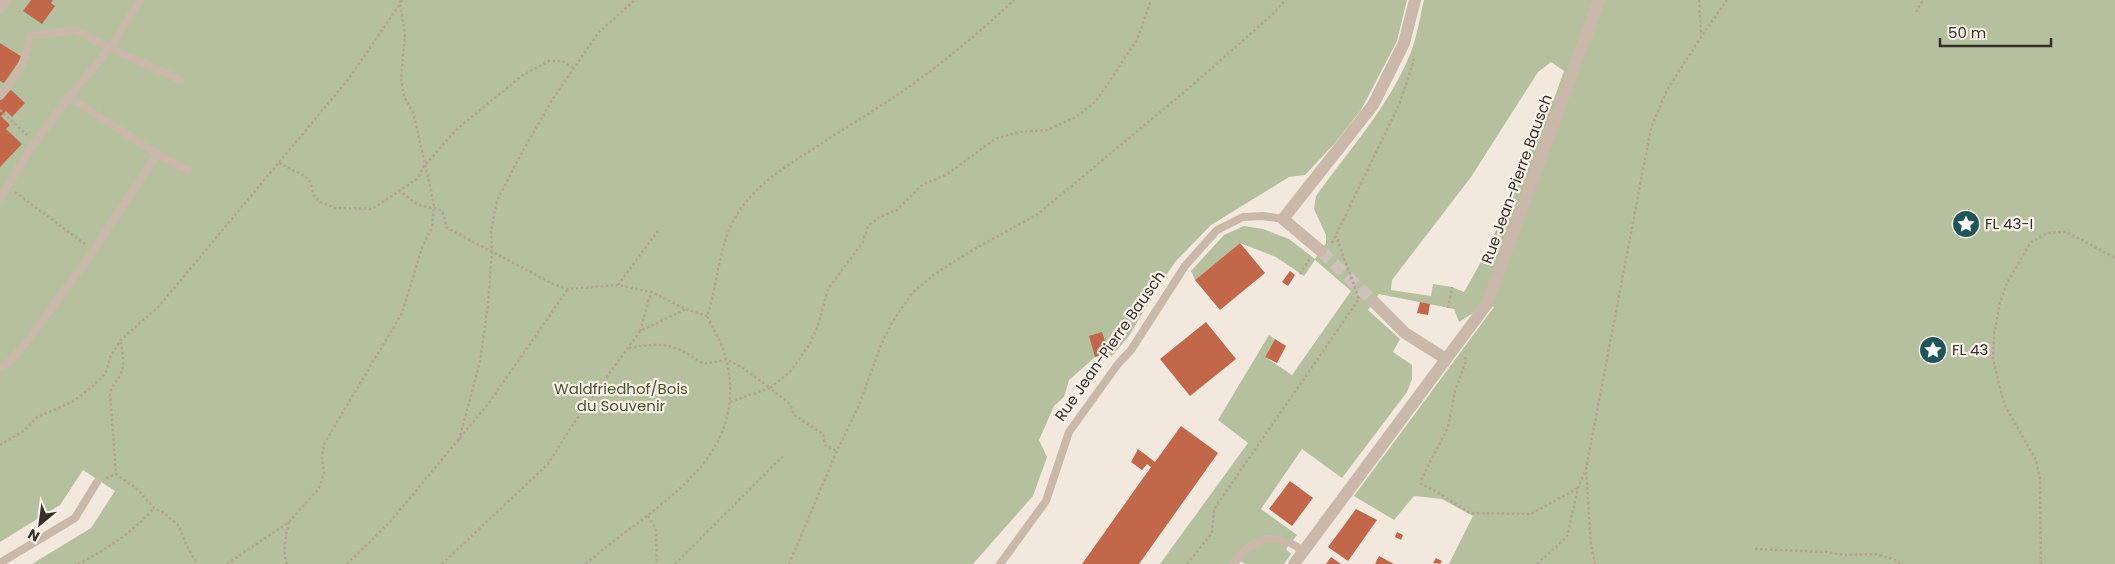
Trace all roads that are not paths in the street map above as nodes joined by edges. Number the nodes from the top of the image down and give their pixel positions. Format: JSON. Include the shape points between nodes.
{"nodes":[{"id":1,"x":6,"y":0,"type":"edge"},
{"id":2,"x":140,"y":0,"type":"edge"},
{"id":3,"x":1415,"y":0,"type":"edge"},
{"id":4,"x":1599,"y":0,"type":"edge"},
{"id":5,"x":0,"y":7,"type":"edge"},
{"id":6,"x":110,"y":48,"type":"junction"},
{"id":7,"x":180,"y":80,"type":"dead end"},
{"id":8,"x":0,"y":96,"type":"edge"},
{"id":9,"x":69,"y":97,"type":"junction"},
{"id":10,"x":158,"y":154,"type":"junction"},
{"id":11,"x":188,"y":170,"type":"dead end"},
{"id":12,"x":1,"y":196,"type":"edge"},
{"id":13,"x":1283,"y":219,"type":"junction"},
{"id":14,"x":1320,"y":252,"type":"tunnel mouth"},
{"id":15,"x":1374,"y":302,"type":"tunnel mouth"},
{"id":16,"x":1446,"y":359,"type":"junction"},
{"id":17,"x":0,"y":368,"type":"edge"},
{"id":18,"x":98,"y":482,"type":"dead end"},
{"id":19,"x":1303,"y":551,"type":"junction"},
{"id":20,"x":0,"y":563,"type":"edge"},
{"id":21,"x":1000,"y":564,"type":"edge"},
{"id":22,"x":1234,"y":564,"type":"edge"},
{"id":23,"x":1294,"y":564,"type":"edge"}],
"edges":[{"from":1,"to":5,"type":"street"},
{"from":2,"to":6,"type":"lane"},
{"from":3,"to":13,"type":"street","via":[[1404,43],[1373,105]]},
{"from":4,"to":16,"type":"street","name":"Rue Jean-Pierre Bausch","via":[[1487,304]]},
{"from":6,"to":7,"type":"lane"},
{"from":6,"to":8,"type":"lane","via":[[76,30],[30,36],[26,59]]},
{"from":6,"to":9,"type":"lane"},
{"from":9,"to":10,"type":"lane"},
{"from":9,"to":12,"type":"lane"},
{"from":10,"to":11,"type":"lane"},
{"from":10,"to":17,"type":"lane","via":[[30,338]]},
{"from":13,"to":14,"type":"street"},
{"from":13,"to":21,"type":"lane","name":"Rue Jean-Pierre Bausch","via":[[1242,217],[1217,230],[1185,266],[1131,350],[1069,432],[1046,501]]},
{"from":15,"to":16,"type":"street","via":[[1406,333]]},
{"from":16,"to":19,"type":"street","name":"Rue Jean-Pierre Bausch"},
{"from":18,"to":20,"type":"lane","via":[[75,518]]},
{"from":19,"to":22,"type":"lane","via":[[1283,539],[1265,539],[1249,546]]},
{"from":19,"to":23,"type":"street","name":"Rue Jean-Pierre Bausch"}]}
